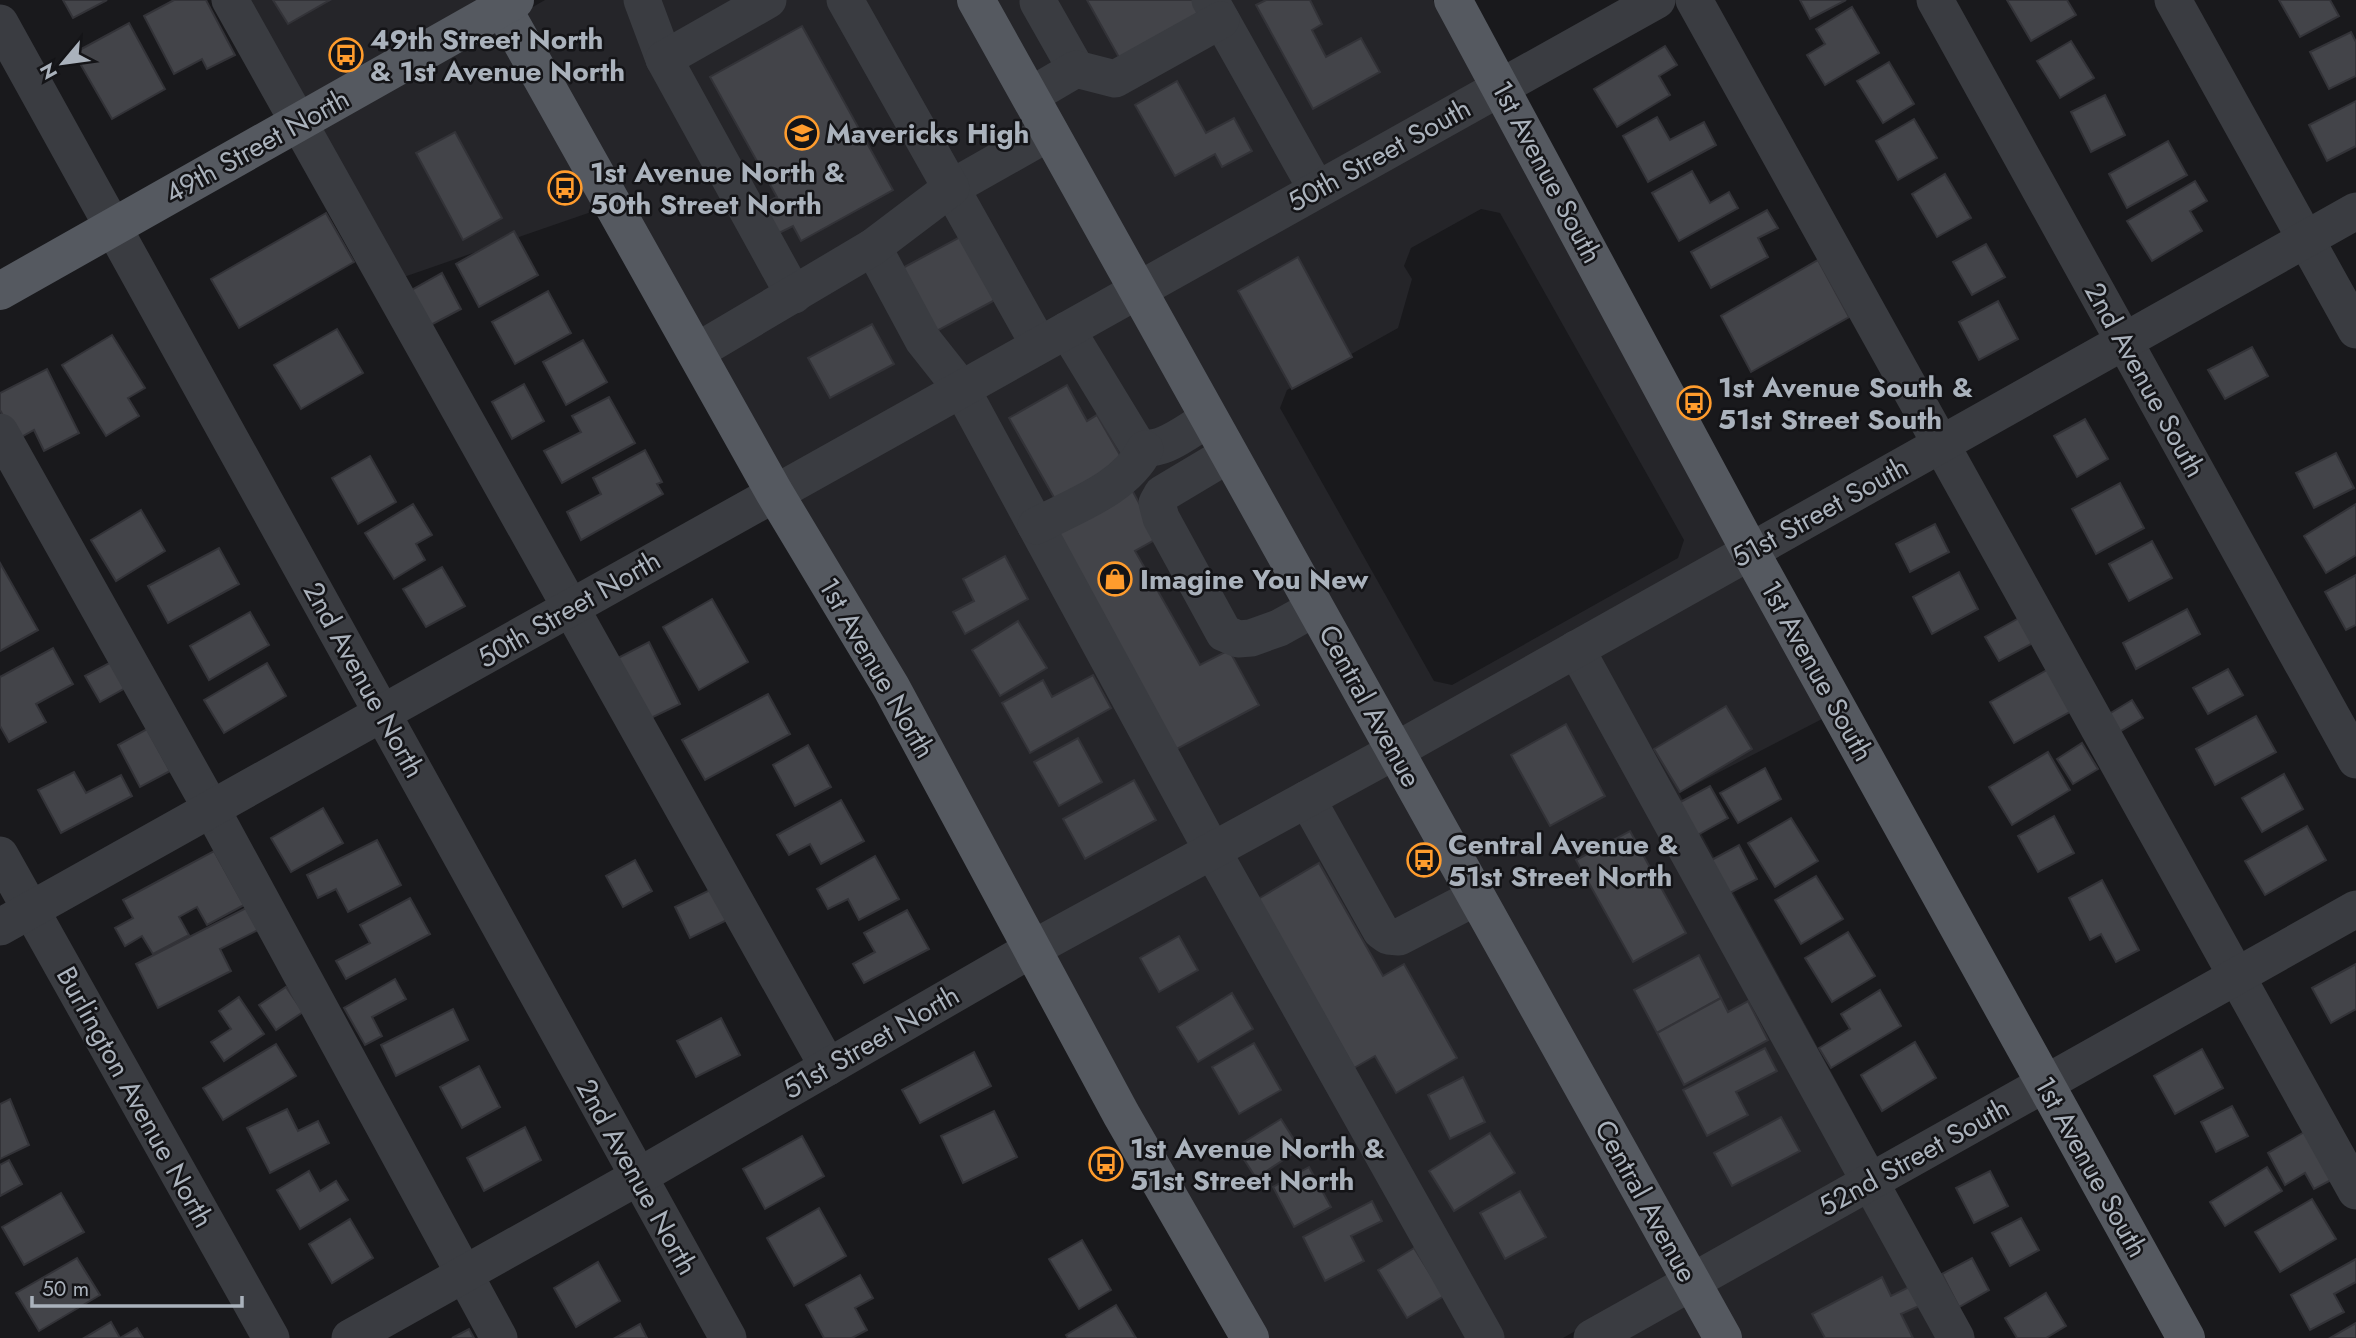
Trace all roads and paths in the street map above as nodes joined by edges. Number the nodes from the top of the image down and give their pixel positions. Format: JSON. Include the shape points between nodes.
{"nodes":[{"id":1,"x":230,"y":0,"type":"edge"},
{"id":2,"x":642,"y":0,"type":"edge"},
{"id":3,"x":768,"y":0,"type":"edge"},
{"id":4,"x":845,"y":0,"type":"edge"},
{"id":5,"x":1453,"y":0,"type":"edge"},
{"id":6,"x":1657,"y":0,"type":"edge"},
{"id":7,"x":1694,"y":0,"type":"edge"},
{"id":8,"x":1935,"y":0,"type":"edge"},
{"id":9,"x":2174,"y":0,"type":"edge"},
{"id":10,"x":1040,"y":1,"type":"edge"},
{"id":11,"x":505,"y":2,"type":"edge"},
{"id":12,"x":1216,"y":10,"type":"edge"},
{"id":13,"x":984,"y":14,"type":"edge"},
{"id":14,"x":0,"y":23,"type":"edge"},
{"id":15,"x":664,"y":59,"type":"junction"},
{"id":16,"x":1076,"y":69,"type":"junction"},
{"id":17,"x":1502,"y":87,"type":"junction"},
{"id":18,"x":1030,"y":96,"type":"junction"},
{"id":19,"x":298,"y":122,"type":"junction"},
{"id":20,"x":1050,"y":132,"type":"junction"},
{"id":21,"x":951,"y":188,"type":"junction"},
{"id":22,"x":1317,"y":190,"type":"junction"},
{"id":23,"x":2356,"y":211,"type":"edge"},
{"id":24,"x":113,"y":227,"type":"junction"},
{"id":25,"x":2306,"y":239,"type":"junction"},
{"id":26,"x":873,"y":247,"type":"junction"},
{"id":27,"x":1138,"y":290,"type":"junction"},
{"id":28,"x":0,"y":291,"type":"edge"},
{"id":29,"x":794,"y":295,"type":"junction"},
{"id":30,"x":2356,"y":330,"type":"edge"},
{"id":31,"x":1053,"y":337,"type":"junction"},
{"id":32,"x":2124,"y":341,"type":"junction"},
{"id":33,"x":696,"y":352,"type":"junction"},
{"id":34,"x":961,"y":388,"type":"junction"},
{"id":35,"x":1209,"y":418,"type":"junction"},
{"id":36,"x":0,"y":432,"type":"edge"},
{"id":37,"x":1940,"y":444,"type":"junction"},
{"id":38,"x":1145,"y":449,"type":"junction"},
{"id":39,"x":1229,"y":454,"type":"junction"},
{"id":40,"x":774,"y":492,"type":"junction"},
{"id":41,"x":1036,"y":526,"type":"junction"},
{"id":42,"x":1750,"y":551,"type":"junction"},
{"id":43,"x":1315,"y":608,"type":"junction"},
{"id":44,"x":570,"y":609,"type":"junction"},
{"id":45,"x":1576,"y":649,"type":"junction"},
{"id":46,"x":384,"y":715,"type":"junction"},
{"id":47,"x":1395,"y":751,"type":"junction"},
{"id":48,"x":2356,"y":760,"type":"edge"},
{"id":49,"x":1307,"y":799,"type":"junction"},
{"id":50,"x":212,"y":810,"type":"junction"},
{"id":51,"x":1212,"y":850,"type":"junction"},
{"id":52,"x":0,"y":855,"type":"edge"},
{"id":53,"x":1476,"y":897,"type":"junction"},
{"id":54,"x":2356,"y":909,"type":"edge"},
{"id":55,"x":15,"y":918,"type":"edge"},
{"id":56,"x":1032,"y":949,"type":"junction"},
{"id":57,"x":2236,"y":976,"type":"junction"},
{"id":58,"x":828,"y":1067,"type":"junction"},
{"id":59,"x":2045,"y":1084,"type":"junction"},
{"id":60,"x":636,"y":1178,"type":"junction"},
{"id":61,"x":1868,"y":1183,"type":"junction"},
{"id":62,"x":2356,"y":1191,"type":"edge"},
{"id":63,"x":464,"y":1275,"type":"junction"},
{"id":64,"x":1691,"y":1282,"type":"junction"},
{"id":65,"x":271,"y":1338,"type":"edge"},
{"id":66,"x":350,"y":1338,"type":"edge"},
{"id":67,"x":499,"y":1338,"type":"edge"},
{"id":68,"x":728,"y":1338,"type":"edge"},
{"id":69,"x":1250,"y":1338,"type":"edge"},
{"id":70,"x":1486,"y":1338,"type":"edge"},
{"id":71,"x":1592,"y":1338,"type":"edge"},
{"id":72,"x":1723,"y":1338,"type":"edge"},
{"id":73,"x":1956,"y":1338,"type":"edge"},
{"id":74,"x":2186,"y":1338,"type":"edge"}],
"edges":[{"from":1,"to":19,"type":"street"},
{"from":2,"to":15,"type":"street"},
{"from":3,"to":15,"type":"street"},
{"from":4,"to":21,"type":"street"},
{"from":5,"to":17,"type":"main road","name":"1st Avenue South"},
{"from":6,"to":17,"type":"street","name":"50th Street South"},
{"from":7,"to":37,"type":"street"},
{"from":8,"to":32,"type":"street","name":"2nd Avenue South"},
{"from":9,"to":25,"type":"street"},
{"from":10,"to":13,"type":"street"},
{"from":10,"to":16,"type":"street"},
{"from":11,"to":19,"type":"main road","name":"49th Street North"},
{"from":11,"to":33,"type":"main road","name":"1st Avenue North"},
{"from":12,"to":16,"type":"street","via":[[1115,79]]},
{"from":12,"to":22,"type":"street"},
{"from":13,"to":18,"type":"main road","name":"Central Avenue"},
{"from":14,"to":24,"type":"street","name":"2nd Avenue North"},
{"from":15,"to":29,"type":"street"},
{"from":16,"to":18,"type":"street"},
{"from":17,"to":22,"type":"street","name":"50th Street South"},
{"from":17,"to":42,"type":"main road","name":"1st Avenue South"},
{"from":18,"to":20,"type":"main road","name":"Central Avenue"},
{"from":19,"to":24,"type":"main road","name":"49th Street North"},
{"from":19,"to":44,"type":"street"},
{"from":20,"to":21,"type":"street"},
{"from":20,"to":27,"type":"main road","name":"Central Avenue"},
{"from":21,"to":26,"type":"street"},
{"from":21,"to":31,"type":"street"},
{"from":22,"to":27,"type":"street","name":"50th Street South"},
{"from":23,"to":25,"type":"street","name":"51st Street South"},
{"from":24,"to":28,"type":"main road","name":"49th Street North"},
{"from":24,"to":46,"type":"street","name":"2nd Avenue North"},
{"from":25,"to":30,"type":"street"},
{"from":25,"to":32,"type":"street","name":"51st Street South"},
{"from":26,"to":29,"type":"street"},
{"from":26,"to":34,"type":"street","via":[[923,340]]},
{"from":27,"to":31,"type":"street","name":"50th Street North"},
{"from":27,"to":35,"type":"main road","name":"Central Avenue"},
{"from":29,"to":33,"type":"street"},
{"from":31,"to":34,"type":"street","name":"50th Street North"},
{"from":31,"to":38,"type":"street","via":[[1137,445]]},
{"from":32,"to":37,"type":"street","name":"51st Street South"},
{"from":32,"to":48,"type":"street","name":"2nd Avenue South"},
{"from":33,"to":40,"type":"main road","name":"1st Avenue North"},
{"from":34,"to":40,"type":"street","name":"50th Street North"},
{"from":34,"to":41,"type":"street"},
{"from":35,"to":38,"type":"street","via":[[1156,448]]},
{"from":35,"to":39,"type":"main road","name":"Central Avenue"},
{"from":36,"to":50,"type":"street"},
{"from":37,"to":42,"type":"street","name":"51st Street South"},
{"from":37,"to":57,"type":"street"},
{"from":38,"to":41,"type":"street","via":[[1138,463],[1118,481]]},
{"from":39,"to":43,"type":"main road","name":"Central Avenue"},
{"from":39,"to":43,"type":"street","via":[[1162,494],[1157,503],[1206,605],[1224,633],[1238,639],[1279,628]]},
{"from":40,"to":44,"type":"street","name":"50th Street North"},
{"from":40,"to":56,"type":"main road","name":"1st Avenue North","via":[[891,687]]},
{"from":41,"to":51,"type":"street"},
{"from":42,"to":45,"type":"street","name":"51st Street South"},
{"from":42,"to":59,"type":"main road","name":"1st Avenue South"},
{"from":43,"to":47,"type":"main road","name":"Central Avenue"},
{"from":44,"to":46,"type":"street","name":"50th Street North"},
{"from":44,"to":58,"type":"street"},
{"from":45,"to":47,"type":"street","name":"51st Street South"},
{"from":45,"to":61,"type":"street"},
{"from":46,"to":50,"type":"street","name":"50th Street North"},
{"from":46,"to":60,"type":"street","name":"2nd Avenue North"},
{"from":47,"to":49,"type":"street","name":"51st Street North"},
{"from":47,"to":53,"type":"main road","name":"Central Avenue"},
{"from":49,"to":51,"type":"street","name":"51st Street North"},
{"from":49,"to":53,"type":"street","via":[[1388,936],[1399,937]]},
{"from":50,"to":55,"type":"street","name":"50th Street North"},
{"from":50,"to":63,"type":"street"},
{"from":51,"to":56,"type":"street","name":"51st Street North"},
{"from":51,"to":70,"type":"street"},
{"from":52,"to":55,"type":"street","name":"Burlington Avenue North"},
{"from":53,"to":64,"type":"main road","name":"Central Avenue"},
{"from":54,"to":57,"type":"street","name":"52nd Street South"},
{"from":55,"to":65,"type":"street","name":"Burlington Avenue North"},
{"from":56,"to":58,"type":"street","name":"51st Street North"},
{"from":56,"to":69,"type":"main road","name":"1st Avenue North"},
{"from":57,"to":59,"type":"street","name":"52nd Street South"},
{"from":57,"to":62,"type":"street"},
{"from":58,"to":60,"type":"street","name":"51st Street North"},
{"from":59,"to":61,"type":"street","name":"52nd Street South"},
{"from":59,"to":74,"type":"main road","name":"1st Avenue South"},
{"from":60,"to":63,"type":"street","name":"51st Street North"},
{"from":60,"to":68,"type":"street","name":"2nd Avenue North"},
{"from":61,"to":64,"type":"street","name":"52nd Street South"},
{"from":61,"to":73,"type":"street"},
{"from":63,"to":66,"type":"street","name":"51st Street North"},
{"from":63,"to":67,"type":"street"},
{"from":64,"to":71,"type":"street","name":"52nd Street South"},
{"from":64,"to":72,"type":"main road","name":"Central Avenue"}]}
